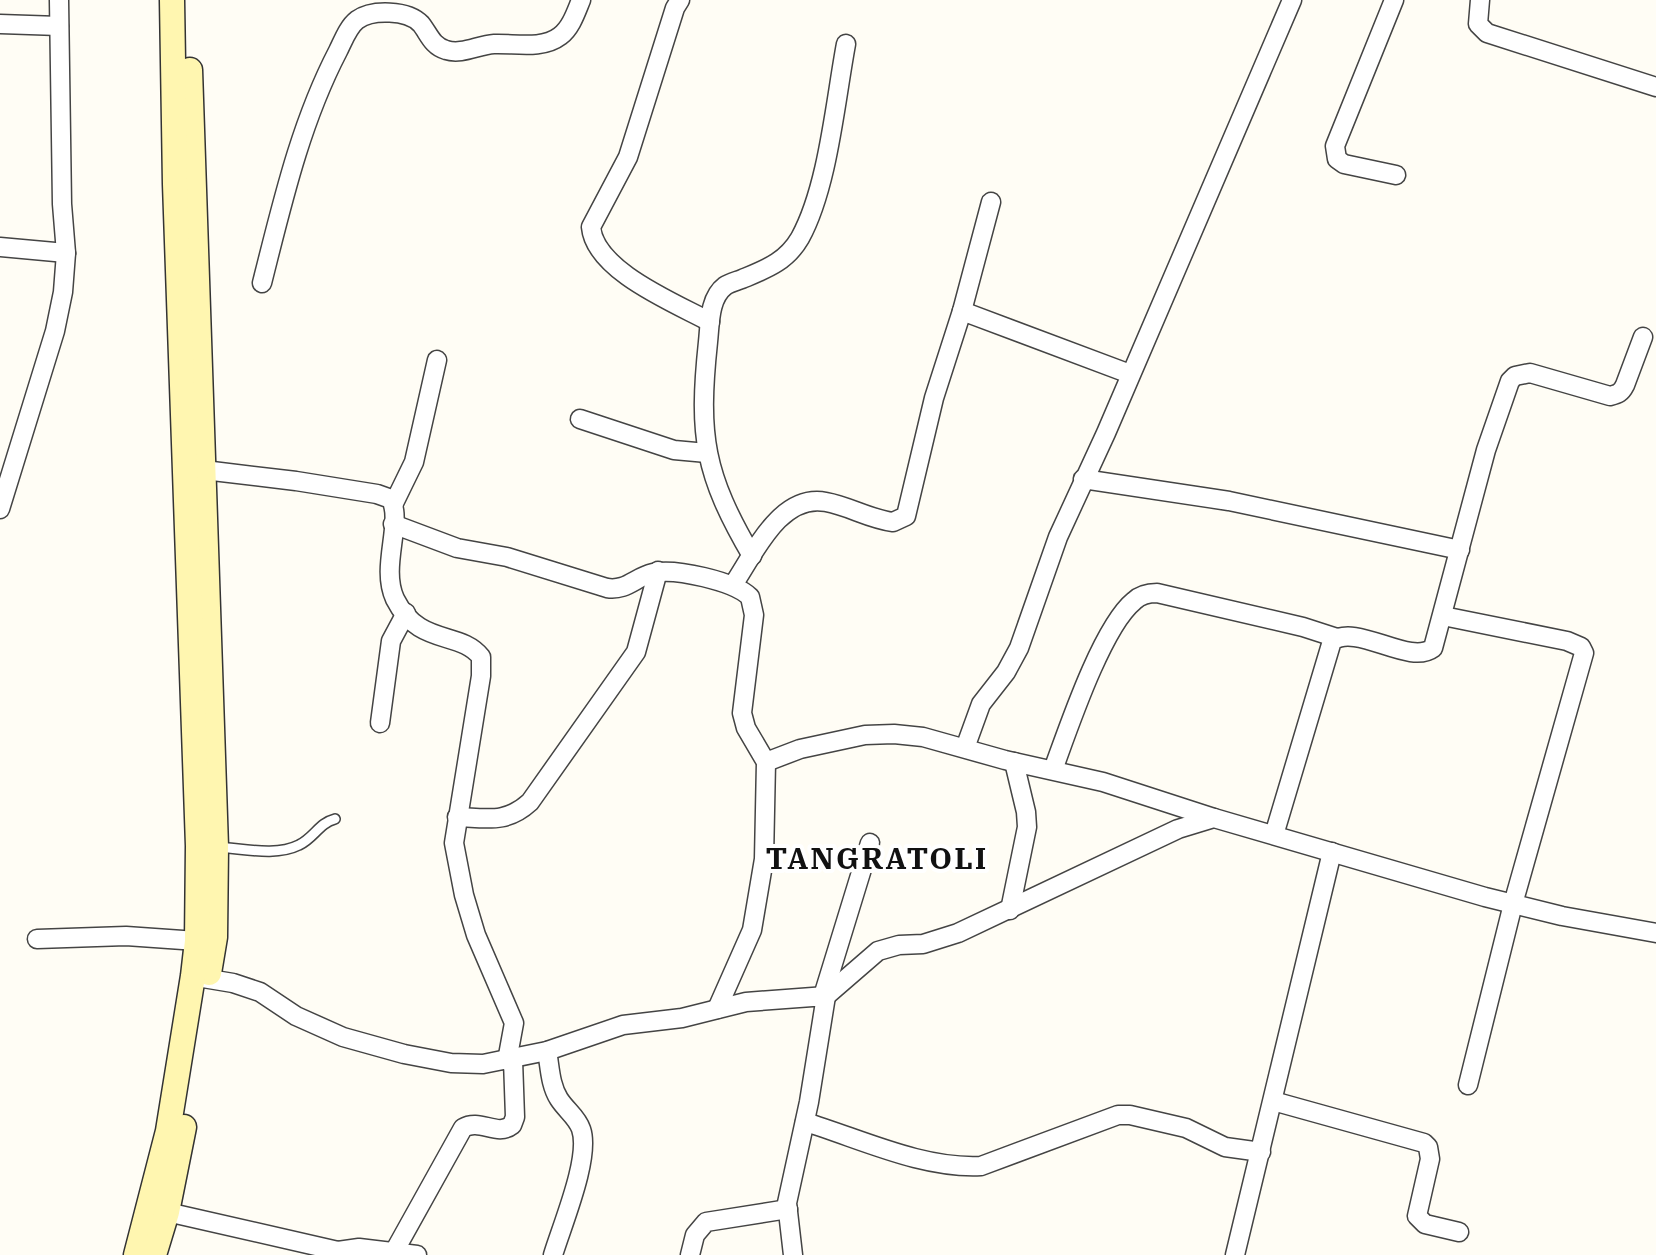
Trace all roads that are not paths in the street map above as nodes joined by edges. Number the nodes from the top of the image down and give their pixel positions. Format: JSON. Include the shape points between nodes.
{"nodes":[{"id":1,"x":59,"y":0,"type":"edge"},
{"id":2,"x":172,"y":0,"type":"edge"},
{"id":3,"x":188,"y":0,"type":"edge"},
{"id":4,"x":581,"y":0,"type":"edge"},
{"id":5,"x":680,"y":0,"type":"edge"},
{"id":6,"x":1292,"y":0,"type":"edge"},
{"id":7,"x":1394,"y":0,"type":"edge"},
{"id":8,"x":1480,"y":0,"type":"edge"},
{"id":9,"x":0,"y":24,"type":"edge"},
{"id":10,"x":59,"y":26,"type":"junction"},
{"id":11,"x":846,"y":44,"type":"dead end"},
{"id":12,"x":1656,"y":87,"type":"edge"},
{"id":13,"x":1396,"y":175,"type":"dead end"},
{"id":14,"x":991,"y":202,"type":"dead end"},
{"id":15,"x":0,"y":247,"type":"edge"},
{"id":16,"x":66,"y":253,"type":"junction"},
{"id":17,"x":262,"y":283,"type":"dead end"},
{"id":18,"x":962,"y":311,"type":"junction"},
{"id":19,"x":710,"y":322,"type":"junction"},
{"id":20,"x":1643,"y":337,"type":"dead end"},
{"id":21,"x":437,"y":360,"type":"dead end"},
{"id":22,"x":1130,"y":374,"type":"junction"},
{"id":23,"x":580,"y":419,"type":"dead end"},
{"id":24,"x":707,"y":453,"type":"junction"},
{"id":25,"x":204,"y":470,"type":"junction"},
{"id":26,"x":1083,"y":479,"type":"junction"},
{"id":27,"x":394,"y":503,"type":"junction"},
{"id":28,"x":0,"y":509,"type":"edge"},
{"id":29,"x":393,"y":524,"type":"junction"},
{"id":30,"x":1460,"y":550,"type":"junction"},
{"id":31,"x":752,"y":556,"type":"junction"},
{"id":32,"x":658,"y":571,"type":"junction"},
{"id":33,"x":733,"y":585,"type":"junction"},
{"id":34,"x":406,"y":613,"type":"junction"},
{"id":35,"x":1443,"y":616,"type":"junction"},
{"id":36,"x":1337,"y":638,"type":"junction"},
{"id":37,"x":380,"y":723,"type":"dead end"},
{"id":38,"x":965,"y":748,"type":"junction"},
{"id":39,"x":766,"y":762,"type":"junction"},
{"id":40,"x":1014,"y":762,"type":"junction"},
{"id":41,"x":1053,"y":770,"type":"junction"},
{"id":42,"x":457,"y":817,"type":"junction"},
{"id":43,"x":1214,"y":818,"type":"junction"},
{"id":44,"x":335,"y":819,"type":"dead end"},
{"id":45,"x":1274,"y":835,"type":"junction"},
{"id":46,"x":870,"y":843,"type":"dead end"},
{"id":47,"x":216,"y":847,"type":"junction"},
{"id":48,"x":1332,"y":852,"type":"junction"},
{"id":49,"x":1513,"y":904,"type":"junction"},
{"id":50,"x":1010,"y":910,"type":"junction"},
{"id":51,"x":1656,"y":933,"type":"edge"},
{"id":52,"x":37,"y":939,"type":"dead end"},
{"id":53,"x":197,"y":941,"type":"junction"},
{"id":54,"x":200,"y":977,"type":"junction"},
{"id":55,"x":824,"y":996,"type":"junction"},
{"id":56,"x":717,"y":1009,"type":"junction"},
{"id":57,"x":547,"y":1051,"type":"junction"},
{"id":58,"x":510,"y":1060,"type":"junction"},
{"id":59,"x":1468,"y":1085,"type":"dead end"},
{"id":60,"x":1273,"y":1101,"type":"junction"},
{"id":61,"x":805,"y":1122,"type":"junction"},
{"id":62,"x":1261,"y":1152,"type":"junction"},
{"id":63,"x":788,"y":1209,"type":"junction"},
{"id":64,"x":167,"y":1212,"type":"junction"},
{"id":65,"x":1459,"y":1232,"type":"dead end"},
{"id":66,"x":394,"y":1252,"type":"junction"},
{"id":67,"x":342,"y":1253,"type":"edge"},
{"id":68,"x":136,"y":1255,"type":"edge"},
{"id":69,"x":154,"y":1255,"type":"edge"},
{"id":70,"x":417,"y":1255,"type":"edge"},
{"id":71,"x":553,"y":1255,"type":"edge"},
{"id":72,"x":690,"y":1255,"type":"edge"},
{"id":73,"x":793,"y":1255,"type":"edge"},
{"id":74,"x":1235,"y":1255,"type":"edge"}],
"edges":[{"from":1,"to":10,"type":"street"},
{"from":2,"to":53,"type":"main road"},
{"from":3,"to":25,"type":"main road"},
{"from":4,"to":17,"type":"street","via":[[562,35],[535,44],[447,50],[407,16],[371,14],[352,24],[300,143]]},
{"from":5,"to":19,"type":"street","via":[[632,148],[594,218],[592,234],[602,254],[624,273]]},
{"from":6,"to":22,"type":"street"},
{"from":7,"to":13,"type":"street","via":[[1334,153],[1344,164]]},
{"from":8,"to":12,"type":"street","via":[[1478,24],[1487,33]]},
{"from":9,"to":10,"type":"street"},
{"from":10,"to":16,"type":"street"},
{"from":11,"to":19,"type":"street","via":[[817,201],[799,239],[777,265],[725,286]]},
{"from":14,"to":18,"type":"street"},
{"from":15,"to":16,"type":"street"},
{"from":16,"to":28,"type":"street","via":[[55,331]]},
{"from":18,"to":22,"type":"street"},
{"from":18,"to":31,"type":"street","via":[[934,398],[906,516],[893,522],[827,502],[801,503],[781,517]]},
{"from":19,"to":24,"type":"street","via":[[704,385]]},
{"from":20,"to":30,"type":"street","via":[[1616,395],[1530,373],[1510,381]]},
{"from":21,"to":27,"type":"street","via":[[414,462]]},
{"from":22,"to":26,"type":"street"},
{"from":23,"to":24,"type":"street","via":[[674,450]]},
{"from":24,"to":31,"type":"street","via":[[728,516]]},
{"from":25,"to":27,"type":"street","via":[[377,494]]},
{"from":25,"to":47,"type":"main road"},
{"from":26,"to":30,"type":"street","via":[[1229,501]]},
{"from":26,"to":38,"type":"street","via":[[1019,648],[981,704]]},
{"from":27,"to":29,"type":"street"},
{"from":29,"to":32,"type":"street","via":[[457,548],[499,555],[607,588],[624,588]]},
{"from":29,"to":34,"type":"street","via":[[389,575],[395,599]]},
{"from":30,"to":35,"type":"street"},
{"from":31,"to":33,"type":"street"},
{"from":32,"to":33,"type":"street"},
{"from":32,"to":42,"type":"street","via":[[636,652],[530,802],[509,818]]},
{"from":33,"to":39,"type":"street","via":[[750,597],[754,607],[742,713]]},
{"from":34,"to":37,"type":"street","via":[[391,641]]},
{"from":34,"to":42,"type":"street","via":[[428,633],[469,646],[481,657]]},
{"from":35,"to":36,"type":"street","via":[[1428,652]]},
{"from":35,"to":49,"type":"street","via":[[1567,641],[1584,653]]},
{"from":36,"to":41,"type":"street","via":[[1157,593],[1142,596],[1122,614],[1099,654]]},
{"from":36,"to":45,"type":"street","via":[[1329,649]]},
{"from":38,"to":39,"type":"street","via":[[923,737],[865,735]]},
{"from":38,"to":40,"type":"street"},
{"from":39,"to":56,"type":"street","via":[[758,901],[752,930]]},
{"from":40,"to":41,"type":"street"},
{"from":40,"to":50,"type":"street","via":[[1027,827]]},
{"from":41,"to":43,"type":"street"},
{"from":42,"to":58,"type":"street","via":[[455,857],[464,895],[514,1023]]},
{"from":43,"to":45,"type":"street"},
{"from":43,"to":50,"type":"street","via":[[1178,829]]},
{"from":44,"to":47,"type":"lane","via":[[289,848]]},
{"from":45,"to":48,"type":"street"},
{"from":46,"to":55,"type":"street"},
{"from":47,"to":54,"type":"main road","via":[[215,937]]},
{"from":48,"to":49,"type":"street"},
{"from":48,"to":60,"type":"street"},
{"from":49,"to":51,"type":"street"},
{"from":49,"to":59,"type":"street"},
{"from":50,"to":55,"type":"street","via":[[943,939],[878,951]]},
{"from":52,"to":53,"type":"street","via":[[126,936]]},
{"from":53,"to":54,"type":"main road"},
{"from":54,"to":58,"type":"street","via":[[260,992],[296,1016],[404,1054],[451,1063]]},
{"from":54,"to":64,"type":"main road","via":[[178,1164]]},
{"from":54,"to":68,"type":"main road"},
{"from":55,"to":56,"type":"street"},
{"from":55,"to":61,"type":"street"},
{"from":56,"to":57,"type":"street","via":[[623,1025]]},
{"from":57,"to":58,"type":"street"},
{"from":57,"to":71,"type":"street","via":[[557,1097],[578,1122],[584,1143]]},
{"from":58,"to":66,"type":"street","via":[[512,1125],[503,1130],[474,1123],[463,1128]]},
{"from":60,"to":62,"type":"street"},
{"from":60,"to":65,"type":"street","via":[[1424,1143],[1430,1159],[1417,1216],[1425,1224]]},
{"from":61,"to":62,"type":"street","via":[[930,1161],[972,1167],[1118,1115],[1178,1126],[1225,1147]]},
{"from":61,"to":63,"type":"street"},
{"from":62,"to":74,"type":"street"},
{"from":63,"to":72,"type":"street","via":[[706,1222],[695,1235]]},
{"from":63,"to":73,"type":"street"},
{"from":64,"to":67,"type":"street"},
{"from":64,"to":69,"type":"main road"},
{"from":66,"to":67,"type":"street","via":[[359,1248]]},
{"from":66,"to":70,"type":"street"}]}
